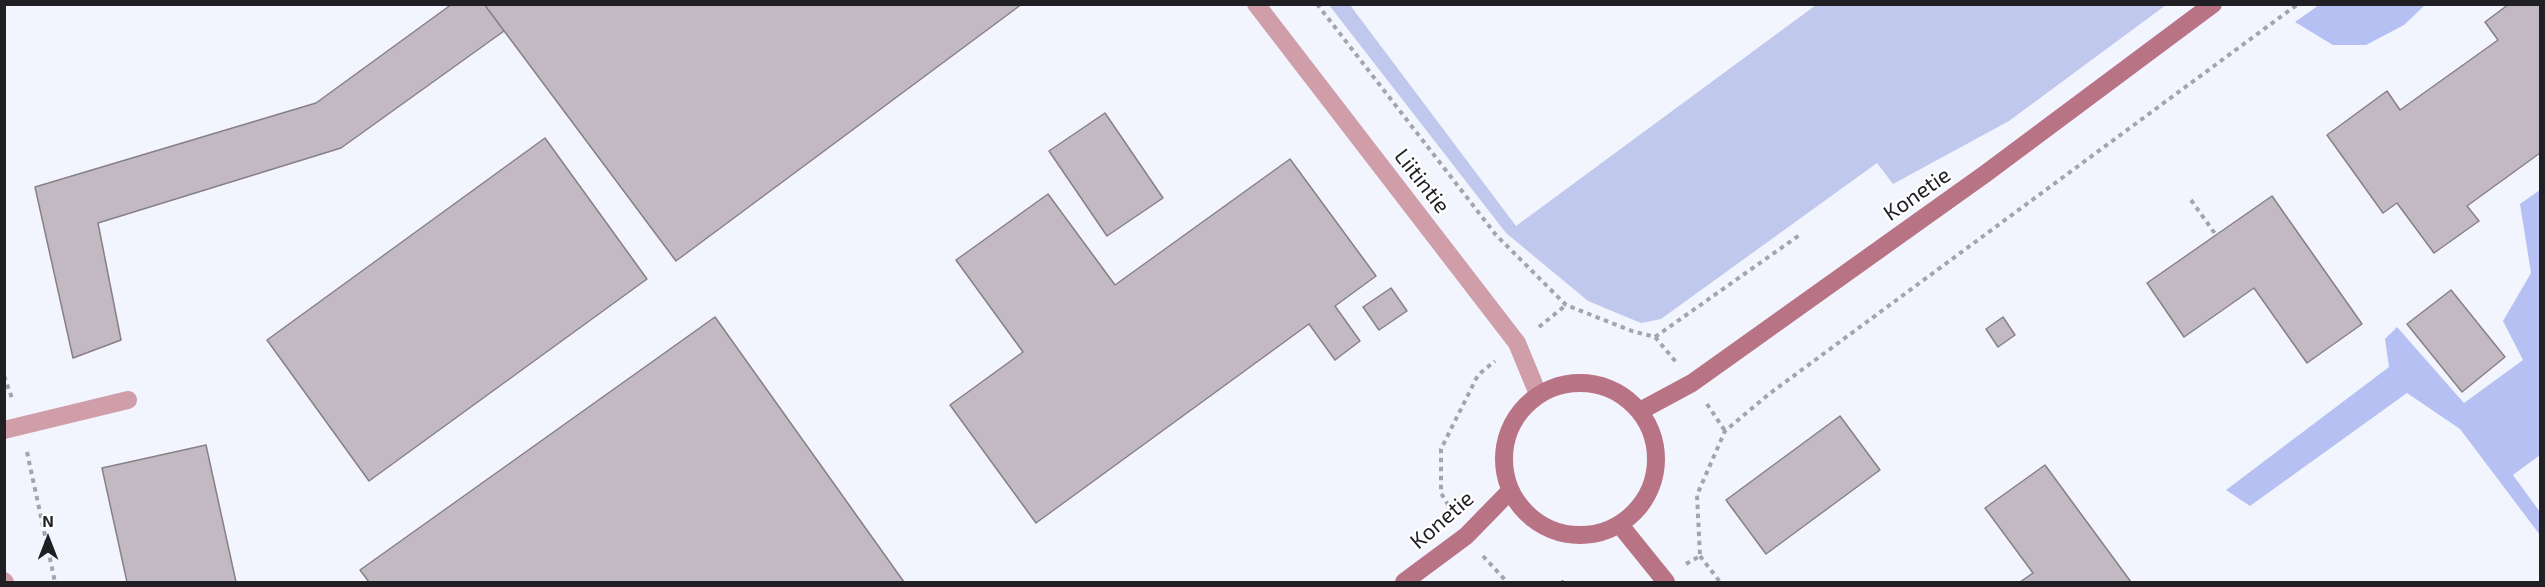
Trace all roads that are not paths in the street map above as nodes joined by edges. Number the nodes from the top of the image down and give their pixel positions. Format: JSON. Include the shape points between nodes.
{"nodes":[{"id":1,"x":1256,"y":4,"type":"edge"},
{"id":2,"x":2213,"y":4,"type":"edge"},
{"id":3,"x":1538,"y":394,"type":"junction"},
{"id":4,"x":128,"y":400,"type":"dead end"},
{"id":5,"x":1640,"y":411,"type":"junction"},
{"id":6,"x":13,"y":428,"type":"edge"},
{"id":7,"x":1510,"y":491,"type":"junction"},
{"id":8,"x":1620,"y":525,"type":"junction"},
{"id":9,"x":1664,"y":581,"type":"edge"},
{"id":10,"x":1404,"y":582,"type":"edge"}],
"edges":[{"from":1,"to":3,"type":"street","name":"Liitintie","via":[[1517,343]]},
{"from":2,"to":5,"type":"street","name":"Konetie","via":[[1985,174],[1692,383]]},
{"from":3,"to":5,"type":"street","via":[[1563,383],[1590,382],[1620,393]]},
{"from":3,"to":7,"type":"street","via":[[1518,412],[1506,436],[1505,478]]},
{"from":4,"to":6,"type":"street"},
{"from":5,"to":8,"type":"street","via":[[1653,433],[1657,459],[1653,484],[1640,507]]},
{"from":7,"to":8,"type":"street","via":[[1525,513],[1559,533],[1586,535]]},
{"from":7,"to":10,"type":"street","name":"Konetie","via":[[1466,536]]},
{"from":8,"to":9,"type":"street"}]}
